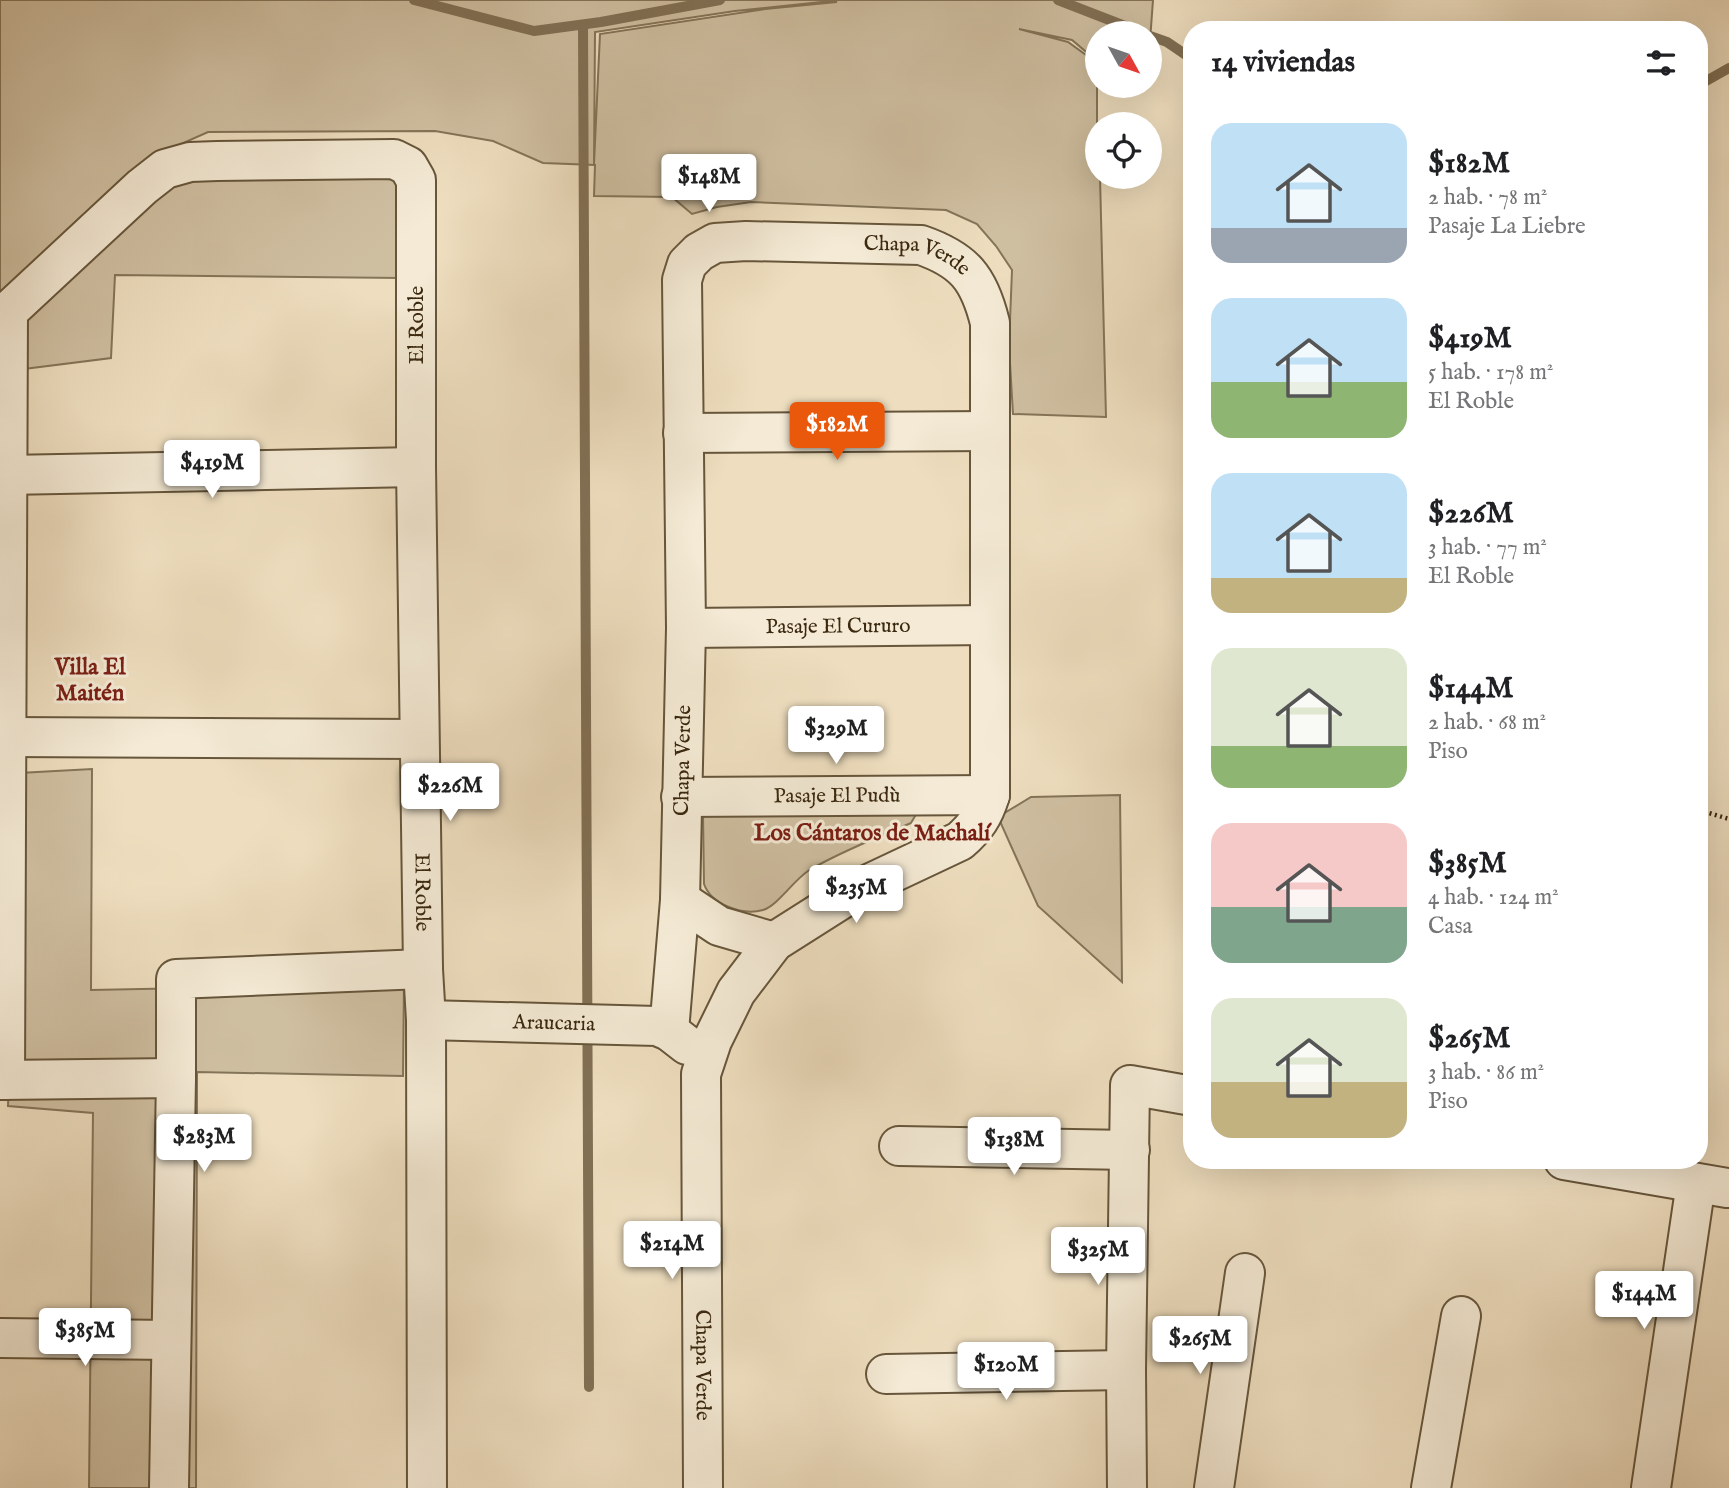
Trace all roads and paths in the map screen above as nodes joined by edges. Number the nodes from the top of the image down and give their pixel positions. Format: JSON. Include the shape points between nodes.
{"nodes":[{"id":1,"x":4,"y":315,"type":"edge"},
{"id":2,"x":990,"y":431,"type":"junction"},
{"id":3,"x":683,"y":433,"type":"junction"},
{"id":4,"x":416,"y":467,"type":"junction"},
{"id":5,"x":7,"y":475,"type":"junction"},
{"id":6,"x":990,"y":625,"type":"junction"},
{"id":7,"x":686,"y":628,"type":"junction"},
{"id":8,"x":6,"y":737,"type":"junction"},
{"id":9,"x":419,"y":739,"type":"junction"},
{"id":10,"x":990,"y":795,"type":"junction"},
{"id":11,"x":681,"y":797,"type":"junction"},
{"id":12,"x":1708,"y":813,"type":"edge"},
{"id":13,"x":1729,"y":819,"type":"edge"},
{"id":14,"x":680,"y":900,"type":"junction"},
{"id":15,"x":774,"y":942,"type":"junction"},
{"id":16,"x":423,"y":969,"type":"junction"},
{"id":17,"x":426,"y":1020,"type":"junction"},
{"id":18,"x":674,"y":1034,"type":"junction"},
{"id":19,"x":701,"y":1074,"type":"junction"},
{"id":20,"x":176,"y":1078,"type":"junction"},
{"id":21,"x":2,"y":1080,"type":"edge"},
{"id":22,"x":1183,"y":1095,"type":"edge"},
{"id":23,"x":899,"y":1146,"type":"dead end"},
{"id":24,"x":1130,"y":1150,"type":"junction"},
{"id":25,"x":1615,"y":1169,"type":"edge"},
{"id":26,"x":1245,"y":1273,"type":"dead end"},
{"id":27,"x":1461,"y":1316,"type":"dead end"},
{"id":28,"x":0,"y":1338,"type":"edge"},
{"id":29,"x":171,"y":1339,"type":"junction"},
{"id":30,"x":1126,"y":1370,"type":"junction"},
{"id":31,"x":886,"y":1374,"type":"dead end"},
{"id":32,"x":169,"y":1488,"type":"edge"},
{"id":33,"x":428,"y":1488,"type":"edge"},
{"id":34,"x":703,"y":1488,"type":"edge"},
{"id":35,"x":1127,"y":1488,"type":"edge"},
{"id":36,"x":1214,"y":1488,"type":"edge"},
{"id":37,"x":1431,"y":1488,"type":"edge"},
{"id":38,"x":1651,"y":1488,"type":"edge"}],
"edges":[{"from":1,"to":4,"type":"street","name":"El Roble","via":[[165,169],[190,162],[394,159],[413,171],[417,187]]},
{"from":1,"to":5,"type":"street"},
{"from":2,"to":3,"type":"street"},
{"from":2,"to":3,"type":"street","name":"Chapa Verde","via":[[989,323],[983,296],[959,265],[921,244],[746,241],[715,243],[687,264],[682,280]]},
{"from":2,"to":6,"type":"street","name":"Chapa Verde"},
{"from":3,"to":7,"type":"street","name":"Chapa Verde"},
{"from":4,"to":5,"type":"street"},
{"from":4,"to":9,"type":"street","name":"El Roble"},
{"from":5,"to":8,"type":"street"},
{"from":6,"to":7,"type":"street","name":"Pasaje El Cururo"},
{"from":6,"to":10,"type":"street","name":"Chapa Verde"},
{"from":7,"to":11,"type":"street","name":"Chapa Verde"},
{"from":8,"to":9,"type":"street"},
{"from":8,"to":21,"type":"street"},
{"from":9,"to":16,"type":"street","name":"El Roble"},
{"from":10,"to":11,"type":"street","name":"Pasaje El Pudù"},
{"from":10,"to":15,"type":"street","name":"Chapa Verde","via":[[985,813],[960,841],[856,890]]},
{"from":11,"to":14,"type":"street","name":"Chapa Verde"},
{"from":12,"to":13,"type":"path"},
{"from":14,"to":15,"type":"street","via":[[719,926]]},
{"from":14,"to":18,"type":"street","name":"Chapa Verde"},
{"from":15,"to":19,"type":"street","name":"Chapa Verde","via":[[731,1001]]},
{"from":16,"to":17,"type":"street","name":"El Roble"},
{"from":16,"to":20,"type":"street","via":[[176,979]]},
{"from":17,"to":18,"type":"street","name":"Araucaria","via":[[657,1026]]},
{"from":17,"to":33,"type":"street","name":"El Roble"},
{"from":18,"to":19,"type":"street","name":"Chapa Verde","via":[[689,1046]]},
{"from":19,"to":34,"type":"street","name":"Chapa Verde"},
{"from":20,"to":21,"type":"street"},
{"from":20,"to":29,"type":"street"},
{"from":22,"to":24,"type":"street","via":[[1130,1086]]},
{"from":23,"to":24,"type":"street"},
{"from":24,"to":30,"type":"street"},
{"from":25,"to":38,"type":"street","via":[[1712,1186]]},
{"from":26,"to":36,"type":"street"},
{"from":27,"to":37,"type":"street"},
{"from":28,"to":29,"type":"street"},
{"from":29,"to":32,"type":"street"},
{"from":30,"to":31,"type":"street"},
{"from":30,"to":35,"type":"street"}]}
